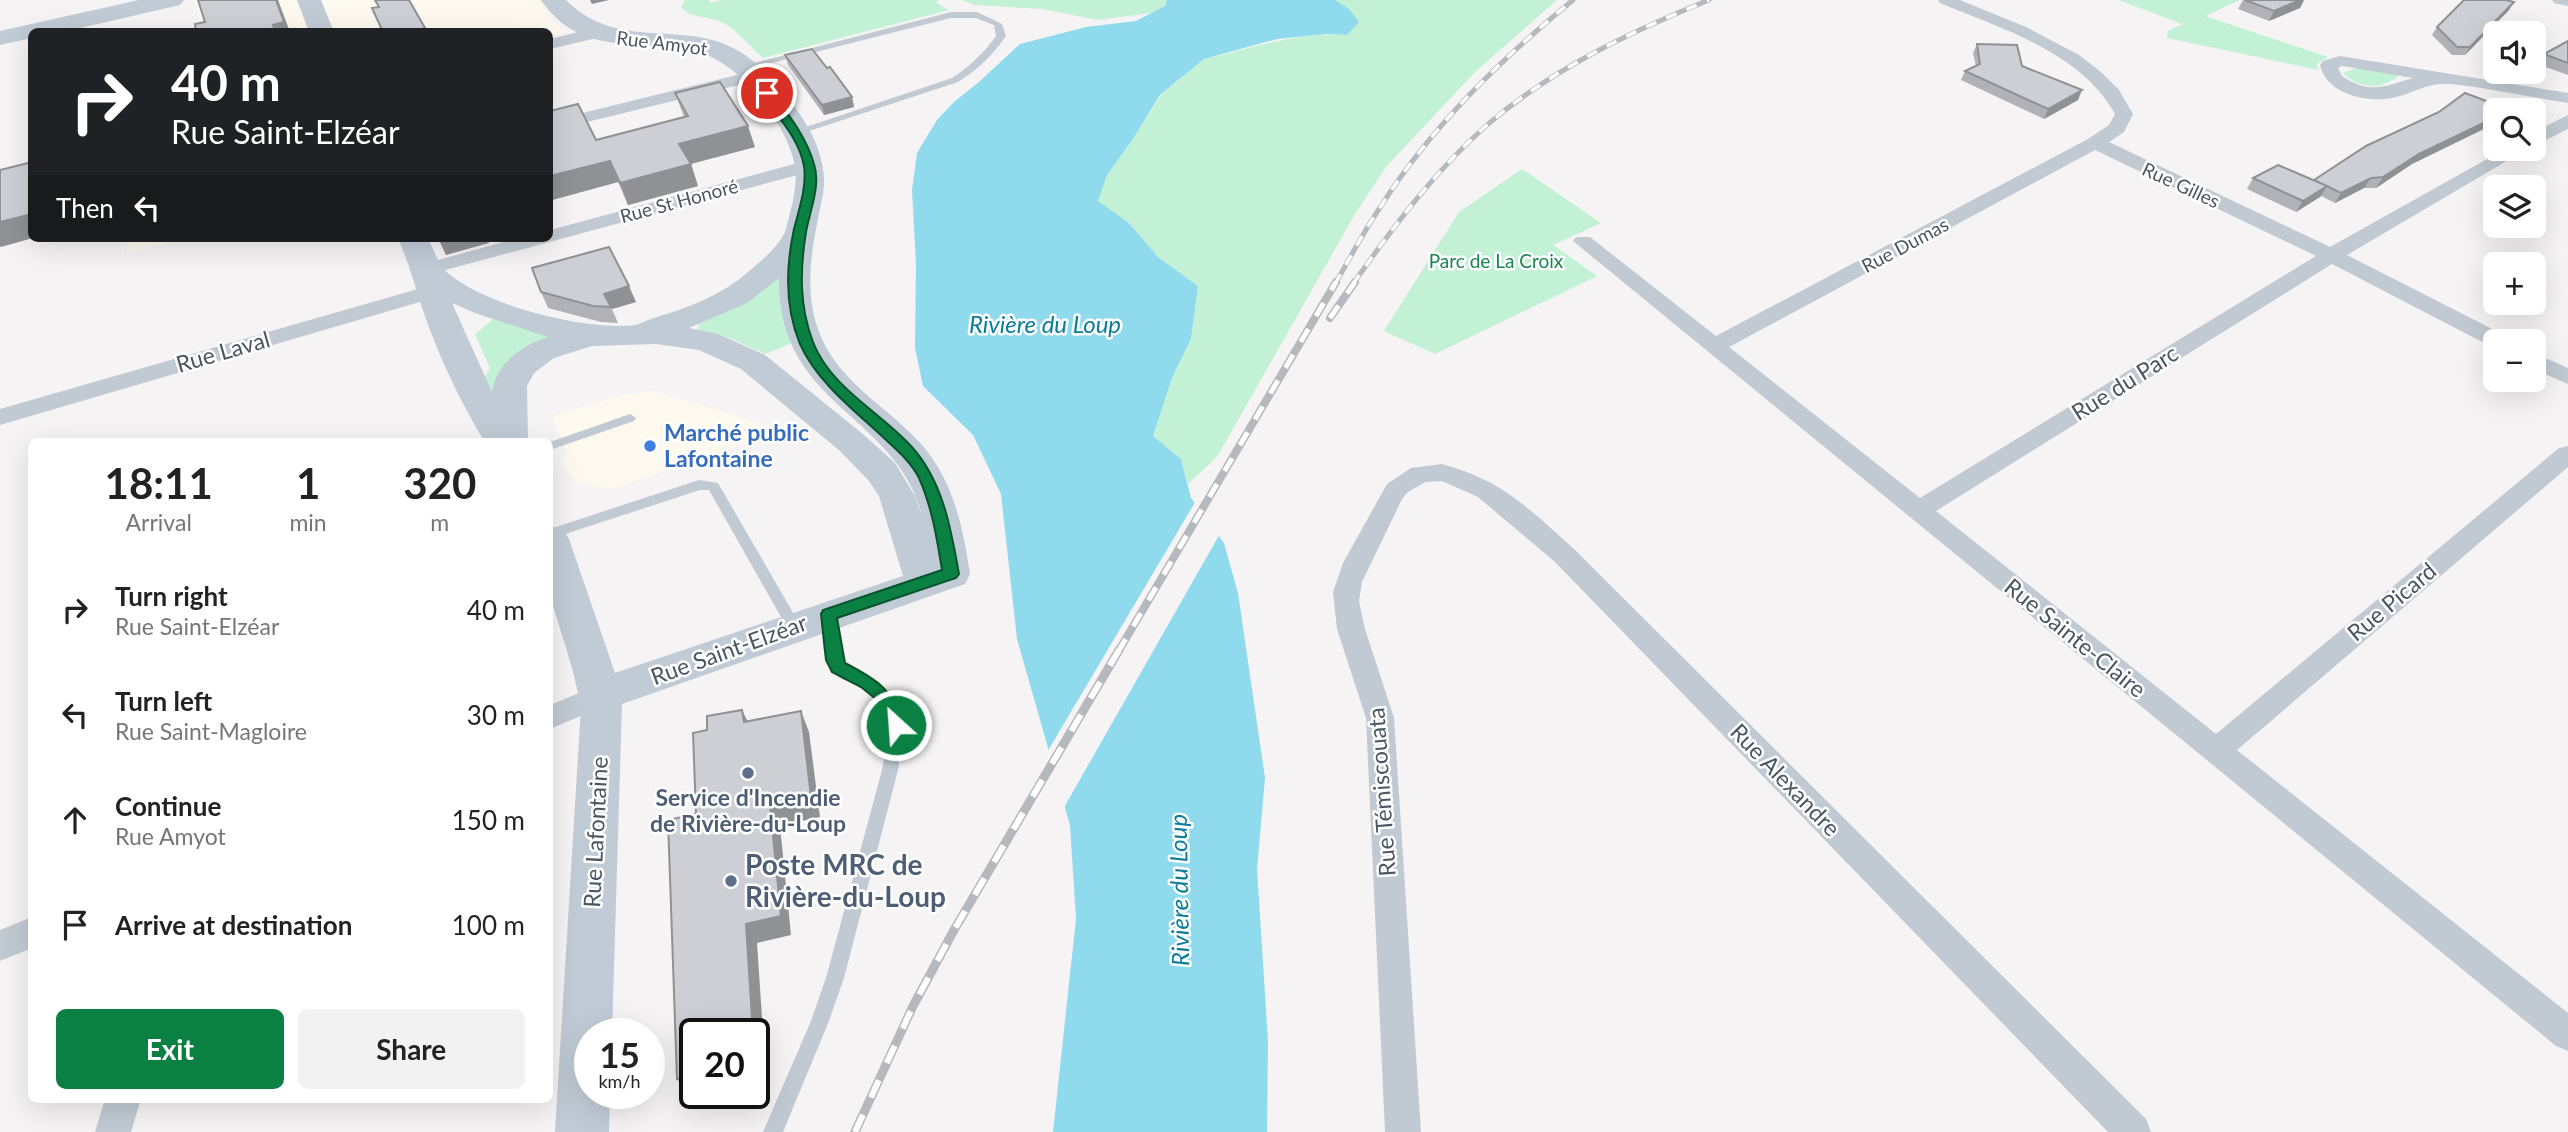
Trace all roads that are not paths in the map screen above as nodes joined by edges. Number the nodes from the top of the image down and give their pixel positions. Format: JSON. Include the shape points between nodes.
{"nodes":[{"id":1,"x":172,"y":0,"type":"edge"},
{"id":2,"x":309,"y":0,"type":"edge"},
{"id":3,"x":553,"y":0,"type":"edge"},
{"id":4,"x":1946,"y":0,"type":"edge"},
{"id":5,"x":2560,"y":0,"type":"edge"},
{"id":6,"x":2568,"y":1,"type":"edge"},
{"id":7,"x":45,"y":28,"type":"edge"},
{"id":8,"x":320,"y":28,"type":"edge"},
{"id":9,"x":28,"y":32,"type":"edge"},
{"id":10,"x":595,"y":33,"type":"junction"},
{"id":11,"x":0,"y":38,"type":"edge"},
{"id":12,"x":553,"y":43,"type":"edge"},
{"id":13,"x":749,"y":72,"type":"junction"},
{"id":14,"x":2449,"y":79,"type":"junction"},
{"id":15,"x":2568,"y":98,"type":"edge"},
{"id":16,"x":2568,"y":121,"type":"edge"},
{"id":17,"x":553,"y":125,"type":"edge"},
{"id":18,"x":796,"y":132,"type":"junction"},
{"id":19,"x":2546,"y":133,"type":"edge"},
{"id":20,"x":2095,"y":143,"type":"junction"},
{"id":21,"x":2497,"y":161,"type":"edge"},
{"id":22,"x":809,"y":166,"type":"junction"},
{"id":23,"x":553,"y":235,"type":"edge"},
{"id":24,"x":799,"y":240,"type":"junction"},
{"id":25,"x":1583,"y":241,"type":"dead end"},
{"id":26,"x":415,"y":242,"type":"edge"},
{"id":27,"x":531,"y":242,"type":"edge"},
{"id":28,"x":2331,"y":255,"type":"junction"},
{"id":29,"x":435,"y":282,"type":"junction"},
{"id":30,"x":2483,"y":333,"type":"edge"},
{"id":31,"x":611,"y":335,"type":"junction"},
{"id":32,"x":1714,"y":346,"type":"junction"},
{"id":33,"x":2546,"y":366,"type":"edge"},
{"id":34,"x":2568,"y":377,"type":"edge"},
{"id":35,"x":0,"y":417,"type":"edge"},
{"id":36,"x":630,"y":418,"type":"dead end"},
{"id":37,"x":500,"y":438,"type":"edge"},
{"id":38,"x":510,"y":438,"type":"edge"},
{"id":39,"x":553,"y":445,"type":"edge"},
{"id":40,"x":2568,"y":454,"type":"edge"},
{"id":41,"x":1414,"y":476,"type":"joint"},
{"id":42,"x":1918,"y":511,"type":"junction"},
{"id":43,"x":553,"y":533,"type":"edge"},
{"id":44,"x":553,"y":548,"type":"edge"},
{"id":45,"x":937,"y":578,"type":"junction"},
{"id":46,"x":811,"y":621,"type":"junction"},
{"id":47,"x":601,"y":695,"type":"junction"},
{"id":48,"x":553,"y":718,"type":"edge"},
{"id":49,"x":2216,"y":751,"type":"junction"},
{"id":50,"x":28,"y":934,"type":"edge"},
{"id":51,"x":0,"y":946,"type":"edge"},
{"id":52,"x":2568,"y":1034,"type":"edge"},
{"id":53,"x":122,"y":1103,"type":"edge"},
{"id":54,"x":113,"y":1132,"type":"edge"},
{"id":55,"x":582,"y":1132,"type":"edge"},
{"id":56,"x":773,"y":1132,"type":"edge"},
{"id":57,"x":1403,"y":1132,"type":"edge"},
{"id":58,"x":2133,"y":1132,"type":"edge"}],
"edges":[{"from":1,"to":7,"type":"main road"},
{"from":2,"to":8,"type":"main road"},
{"from":3,"to":10,"type":"main road","name":"Rue Amyot","via":[[571,21]]},
{"from":4,"to":20,"type":"street","via":[[2090,70],[2119,100],[2124,114],[2117,128]]},
{"from":5,"to":6,"type":"street"},
{"from":9,"to":11,"type":"main road"},
{"from":10,"to":12,"type":"street"},
{"from":10,"to":13,"type":"main road","name":"Rue Amyot","via":[[698,45],[717,50]]},
{"from":13,"to":17,"type":"street"},
{"from":13,"to":18,"type":"main road","name":"Rue Amyot"},
{"from":13,"to":18,"type":"lane","via":[[951,15],[977,15],[998,24],[1001,36],[995,45],[955,80]]},
{"from":14,"to":14,"type":"street","via":[[2352,62],[2329,65],[2334,78],[2344,85],[2376,93]]},
{"from":14,"to":15,"type":"street"},
{"from":16,"to":19,"type":"street"},
{"from":18,"to":22,"type":"main road","name":"Rue Amyot"},
{"from":20,"to":28,"type":"street","name":"Rue Gilles"},
{"from":20,"to":32,"type":"street","name":"Rue Dumas"},
{"from":21,"to":28,"type":"street","name":"Rue du Parc"},
{"from":22,"to":23,"type":"street","name":"Rue St Honoré"},
{"from":22,"to":24,"type":"main road","name":"Rue Amyot"},
{"from":24,"to":31,"type":"main road","via":[[742,293],[696,315]]},
{"from":24,"to":45,"type":"main road","name":"Rue Amyot","via":[[795,291],[807,345],[833,383],[905,449],[926,477],[939,509]]},
{"from":25,"to":32,"type":"street","name":"Rue Sainte-Claire"},
{"from":26,"to":29,"type":"main road"},
{"from":27,"to":29,"type":"street"},
{"from":28,"to":30,"type":"street","name":"Rue Gilles"},
{"from":28,"to":42,"type":"street","name":"Rue du Parc"},
{"from":29,"to":31,"type":"main road","via":[[533,323],[570,333]]},
{"from":29,"to":35,"type":"street","name":"Rue Laval"},
{"from":29,"to":37,"type":"main road","via":[[479,401]]},
{"from":31,"to":38,"type":"main road","via":[[576,339],[544,350],[517,372],[509,390]]},
{"from":31,"to":45,"type":"main road","via":[[677,336],[716,345],[753,362],[869,458],[890,483]]},
{"from":32,"to":42,"type":"street","name":"Rue Sainte-Claire"},
{"from":33,"to":34,"type":"street"},
{"from":36,"to":39,"type":"lane"},
{"from":40,"to":49,"type":"street","name":"Rue Picard"},
{"from":41,"to":57,"type":"street","name":"Rue Témiscouata","via":[[1397,488],[1345,597],[1380,718]]},
{"from":41,"to":58,"type":"street","name":"Rue Alexandre","via":[[1439,472],[1471,480],[1564,555]]},
{"from":42,"to":49,"type":"street","name":"Rue Sainte-Claire"},
{"from":43,"to":46,"type":"lane","via":[[699,485],[713,486]]},
{"from":44,"to":47,"type":"main road","name":"Rue Lafontaine"},
{"from":45,"to":46,"type":"main road","name":"Rue Saint-Elzéar"},
{"from":46,"to":47,"type":"main road","name":"Rue Saint-Elzéar"},
{"from":46,"to":56,"type":"lane","via":[[838,668],[883,696],[893,712],[895,741],[835,978]]},
{"from":47,"to":48,"type":"street","name":"Rue Saint-Elzéar"},
{"from":47,"to":55,"type":"main road","name":"Rue Lafontaine"},
{"from":49,"to":52,"type":"street","name":"Rue Sainte-Claire"},
{"from":50,"to":51,"type":"street"},
{"from":53,"to":54,"type":"street"}]}
